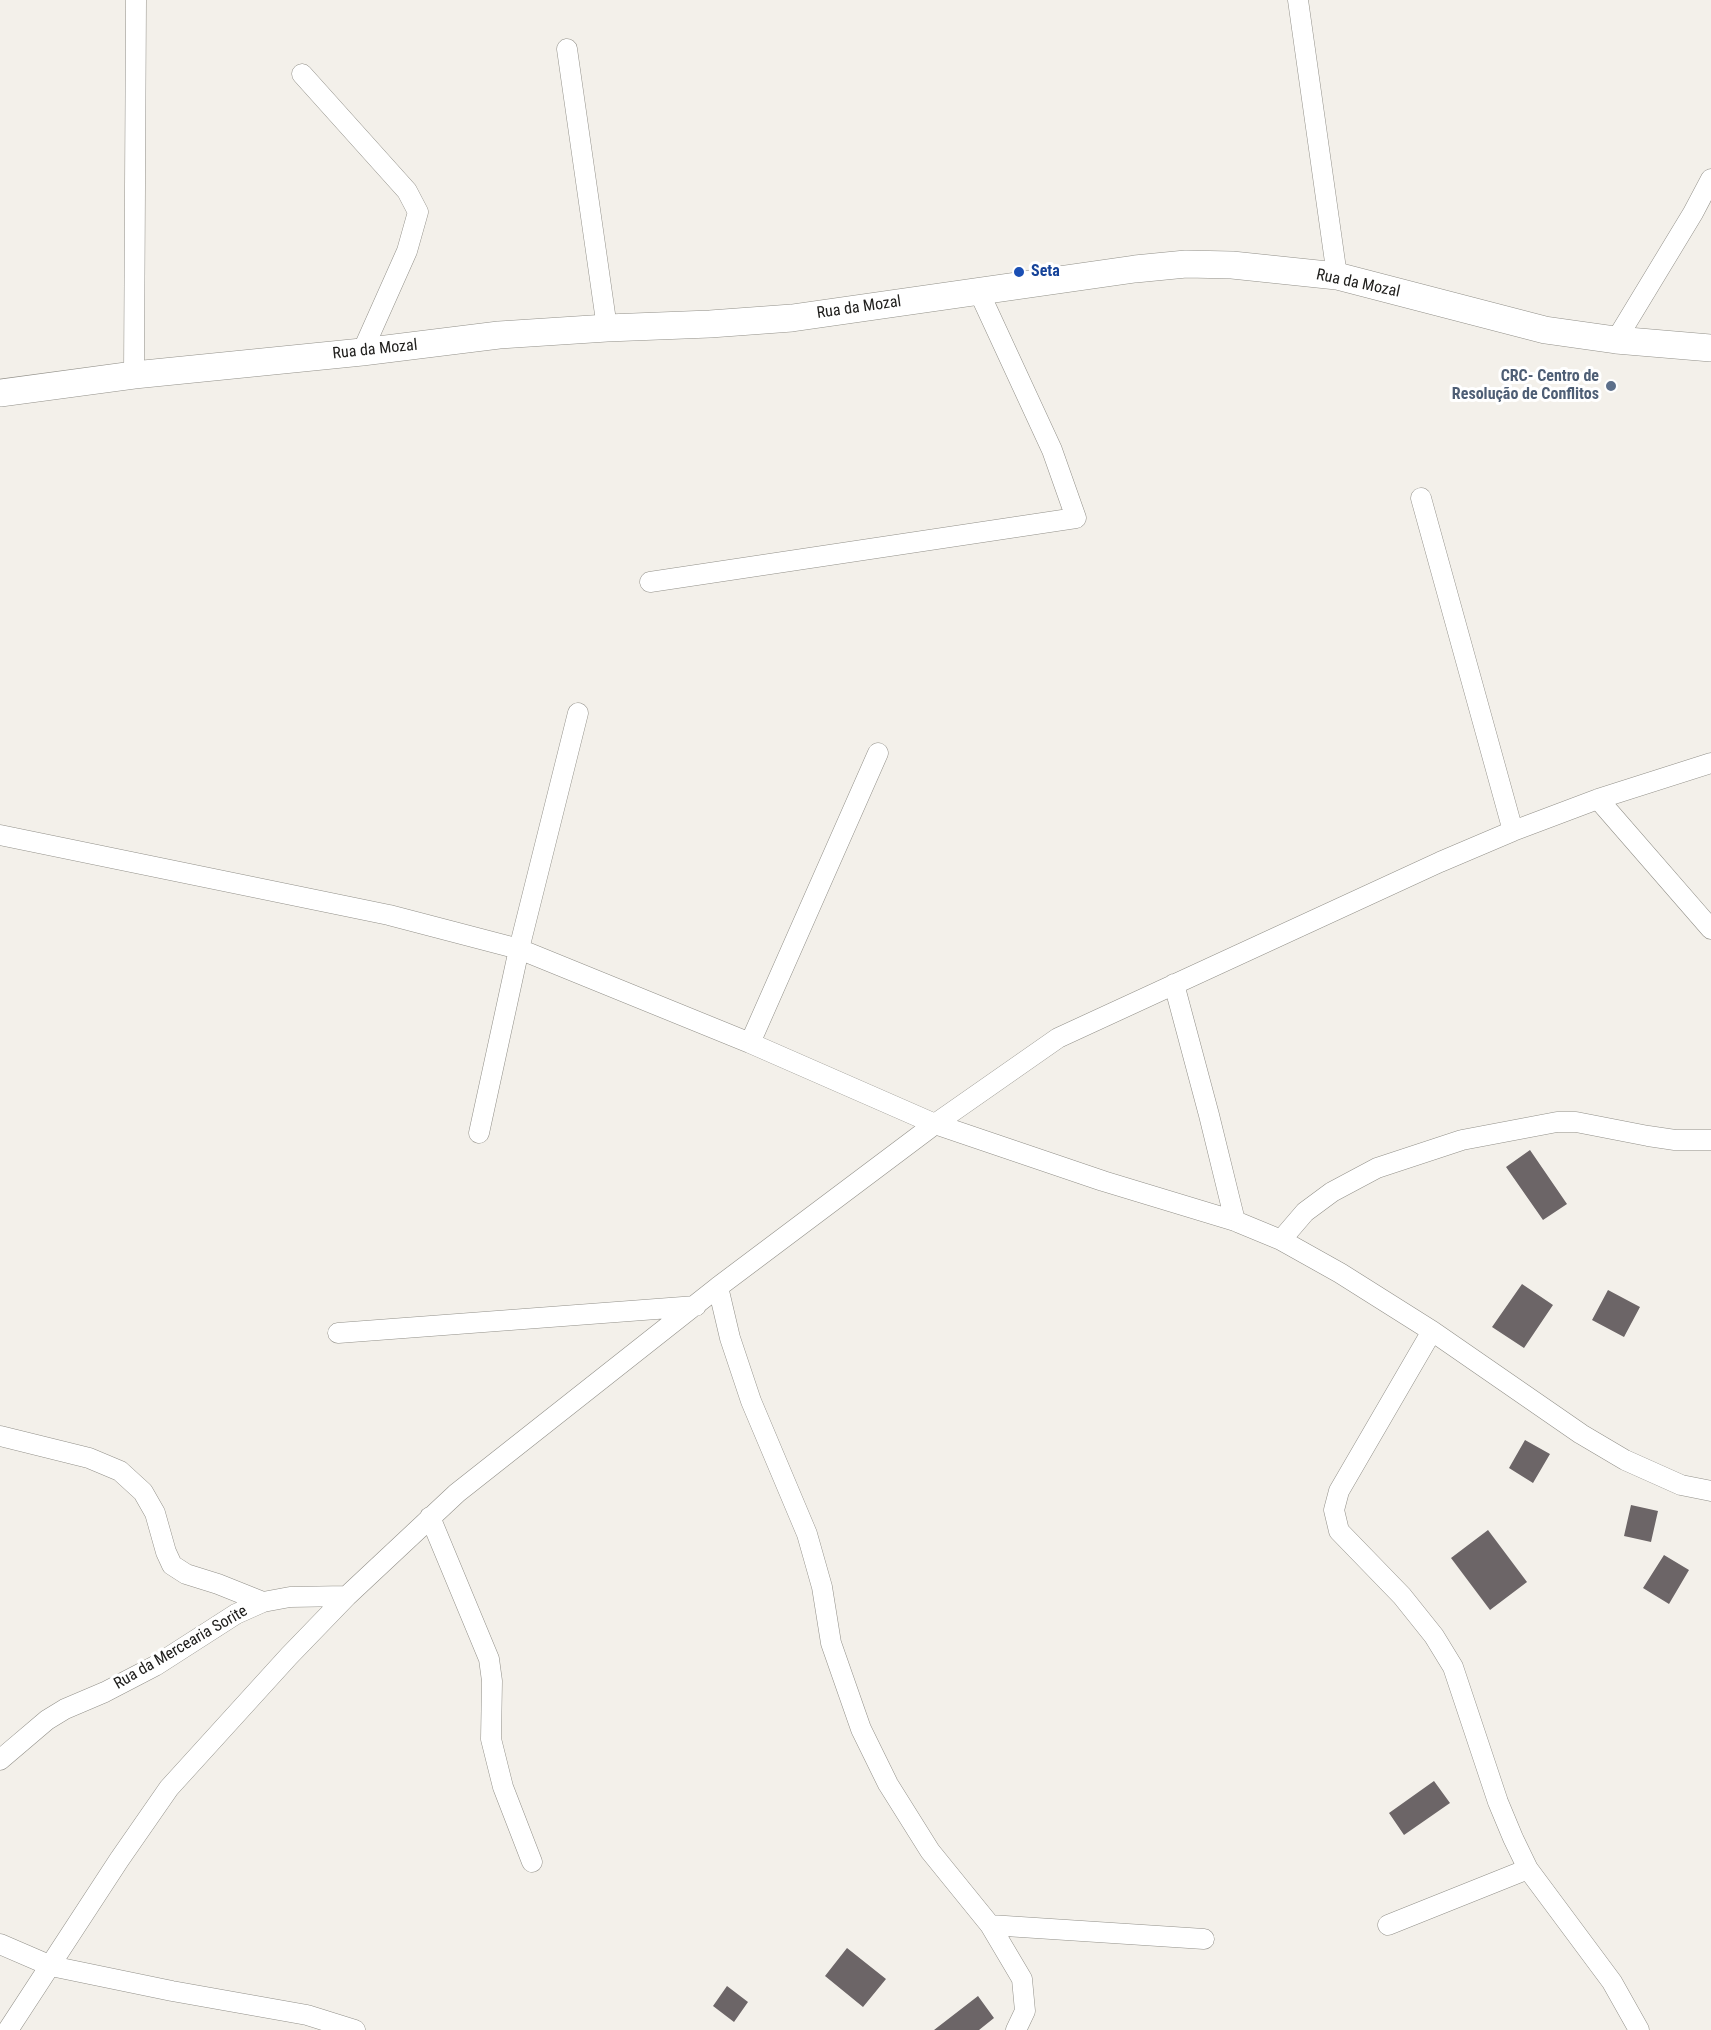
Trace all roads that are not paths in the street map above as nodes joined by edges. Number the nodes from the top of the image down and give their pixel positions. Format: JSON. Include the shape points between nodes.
{"nodes":[{"id":1,"x":136,"y":0,"type":"edge"},
{"id":2,"x":1298,"y":0,"type":"edge"},
{"id":3,"x":567,"y":50,"type":"dead end"},
{"id":4,"x":302,"y":74,"type":"dead end"},
{"id":5,"x":1711,"y":180,"type":"edge"},
{"id":6,"x":1337,"y":276,"type":"junction"},
{"id":7,"x":979,"y":292,"type":"junction"},
{"id":8,"x":607,"y":328,"type":"junction"},
{"id":9,"x":1616,"y":340,"type":"junction"},
{"id":10,"x":1711,"y":348,"type":"edge"},
{"id":11,"x":362,"y":352,"type":"junction"},
{"id":12,"x":134,"y":375,"type":"junction"},
{"id":13,"x":0,"y":393,"type":"edge"},
{"id":14,"x":1421,"y":498,"type":"dead end"},
{"id":15,"x":650,"y":582,"type":"dead end"},
{"id":16,"x":578,"y":713,"type":"dead end"},
{"id":17,"x":879,"y":753,"type":"dead end"},
{"id":18,"x":1711,"y":764,"type":"edge"},
{"id":19,"x":1598,"y":799,"type":"junction"},
{"id":20,"x":1513,"y":831,"type":"junction"},
{"id":21,"x":0,"y":835,"type":"edge"},
{"id":22,"x":1711,"y":929,"type":"edge"},
{"id":23,"x":519,"y":949,"type":"junction"},
{"id":24,"x":1174,"y":984,"type":"junction"},
{"id":25,"x":750,"y":1043,"type":"junction"},
{"id":26,"x":935,"y":1124,"type":"junction"},
{"id":27,"x":478,"y":1133,"type":"dead end"},
{"id":28,"x":1711,"y":1140,"type":"edge"},
{"id":29,"x":1235,"y":1221,"type":"junction"},
{"id":30,"x":1281,"y":1240,"type":"junction"},
{"id":31,"x":718,"y":1287,"type":"junction"},
{"id":32,"x":696,"y":1306,"type":"junction"},
{"id":33,"x":1432,"y":1331,"type":"junction"},
{"id":34,"x":338,"y":1333,"type":"dead end"},
{"id":35,"x":0,"y":1436,"type":"edge"},
{"id":36,"x":1711,"y":1491,"type":"edge"},
{"id":37,"x":430,"y":1517,"type":"junction"},
{"id":38,"x":346,"y":1596,"type":"junction"},
{"id":39,"x":263,"y":1602,"type":"junction"},
{"id":40,"x":0,"y":1760,"type":"edge"},
{"id":41,"x":531,"y":1862,"type":"dead end"},
{"id":42,"x":1528,"y":1869,"type":"junction"},
{"id":43,"x":990,"y":1925,"type":"junction"},
{"id":44,"x":1388,"y":1925,"type":"dead end"},
{"id":45,"x":1204,"y":1939,"type":"dead end"},
{"id":46,"x":0,"y":1944,"type":"edge"},
{"id":47,"x":51,"y":1966,"type":"junction"},
{"id":48,"x":8,"y":2030,"type":"edge"},
{"id":49,"x":355,"y":2030,"type":"edge"},
{"id":50,"x":1016,"y":2030,"type":"edge"},
{"id":51,"x":1639,"y":2030,"type":"edge"}],
"edges":[{"from":1,"to":12,"type":"street"},
{"from":2,"to":6,"type":"street"},
{"from":3,"to":8,"type":"street"},
{"from":4,"to":11,"type":"street","via":[[407,191],[418,212],[407,251]]},
{"from":5,"to":9,"type":"street"},
{"from":6,"to":7,"type":"main road","name":"Rua da Mozal","via":[[1186,264]]},
{"from":6,"to":9,"type":"main road","name":"Rua da Mozal","via":[[1545,330]]},
{"from":7,"to":8,"type":"main road","name":"Rua da Mozal","via":[[792,318]]},
{"from":7,"to":15,"type":"street","via":[[1052,450],[1076,518]]},
{"from":8,"to":11,"type":"main road","name":"Rua da Mozal","via":[[499,335]]},
{"from":9,"to":10,"type":"main road","name":"Rua da Mozal"},
{"from":11,"to":12,"type":"main road","name":"Rua da Mozal"},
{"from":12,"to":13,"type":"main road","name":"Rua da Mozal"},
{"from":14,"to":20,"type":"street"},
{"from":16,"to":23,"type":"street"},
{"from":17,"to":25,"type":"street"},
{"from":18,"to":19,"type":"street"},
{"from":19,"to":20,"type":"street"},
{"from":19,"to":22,"type":"street"},
{"from":20,"to":24,"type":"street"},
{"from":21,"to":23,"type":"street","via":[[389,915]]},
{"from":23,"to":25,"type":"street"},
{"from":23,"to":27,"type":"street"},
{"from":24,"to":26,"type":"street","via":[[1058,1038]]},
{"from":24,"to":29,"type":"street"},
{"from":25,"to":26,"type":"street"},
{"from":26,"to":29,"type":"street"},
{"from":26,"to":31,"type":"street"},
{"from":28,"to":30,"type":"street","via":[[1675,1140],[1557,1122],[1462,1140],[1377,1168],[1332,1192],[1305,1212]]},
{"from":29,"to":30,"type":"street"},
{"from":30,"to":33,"type":"street"},
{"from":31,"to":32,"type":"street"},
{"from":31,"to":43,"type":"street","via":[[751,1401],[807,1534],[822,1587],[831,1643],[861,1729],[888,1784],[930,1851]]},
{"from":32,"to":34,"type":"street"},
{"from":32,"to":37,"type":"street"},
{"from":33,"to":36,"type":"street","via":[[1625,1460],[1681,1485]]},
{"from":33,"to":42,"type":"street","via":[[1339,1491],[1334,1510],[1339,1531],[1402,1596],[1453,1667],[1498,1802]]},
{"from":35,"to":39,"type":"street","via":[[89,1458],[120,1471],[143,1491],[172,1565],[186,1574]]},
{"from":37,"to":38,"type":"street"},
{"from":37,"to":41,"type":"street","via":[[489,1659],[491,1739],[503,1787]]},
{"from":38,"to":39,"type":"street","name":"Rua da Mercearia Sorite","via":[[290,1597]]},
{"from":38,"to":47,"type":"street","via":[[169,1788]]},
{"from":39,"to":40,"type":"street","name":"Rua da Mercearia Sorite","via":[[236,1614],[155,1666],[65,1709]]},
{"from":42,"to":44,"type":"street"},
{"from":42,"to":51,"type":"street","via":[[1612,1982]]},
{"from":43,"to":45,"type":"street"},
{"from":43,"to":50,"type":"street","via":[[1022,1979],[1025,2011]]},
{"from":46,"to":47,"type":"street"},
{"from":47,"to":48,"type":"street"},
{"from":47,"to":49,"type":"street","via":[[307,2014]]}]}
